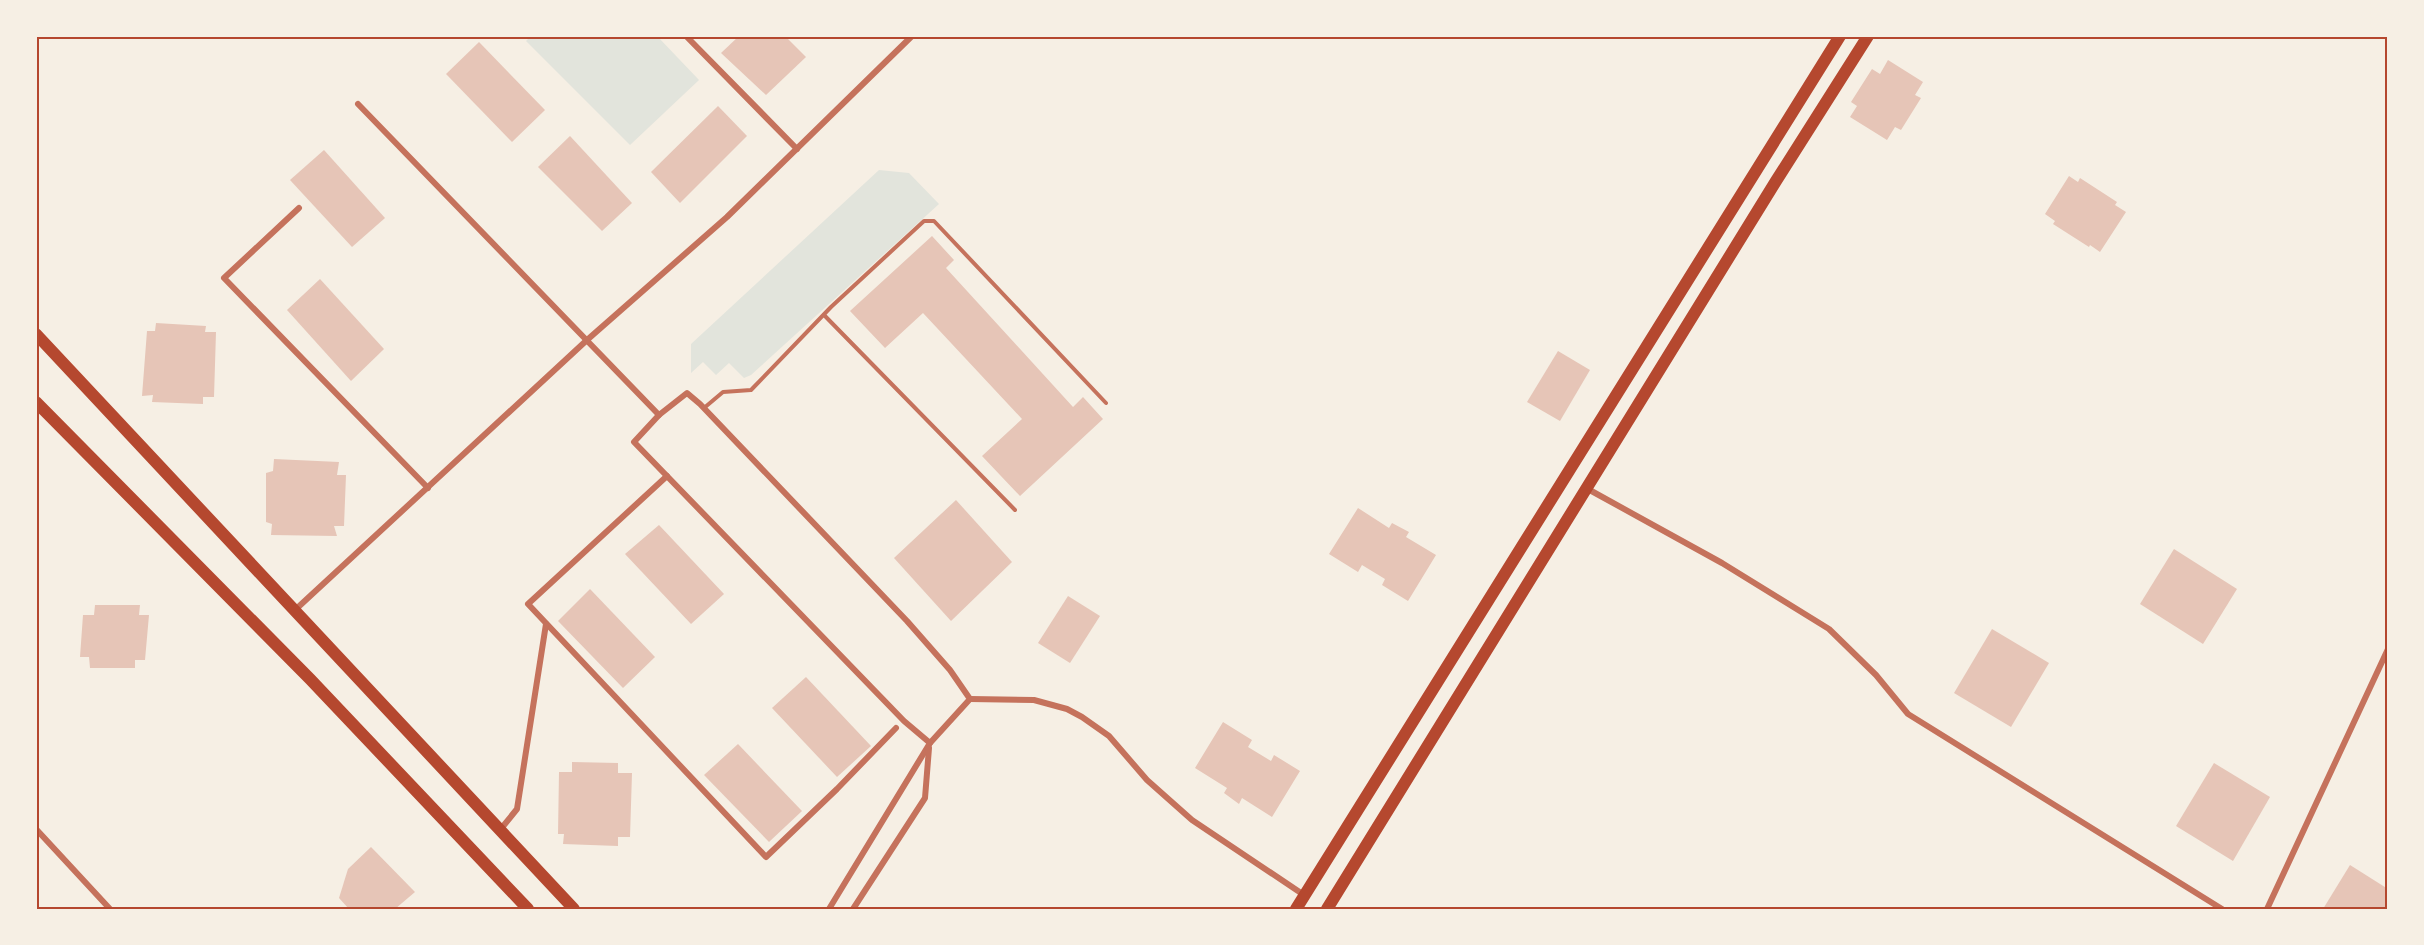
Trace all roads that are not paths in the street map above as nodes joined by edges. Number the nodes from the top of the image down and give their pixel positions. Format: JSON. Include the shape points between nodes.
{"nodes":[{"id":1,"x":686,"y":36,"type":"edge"},
{"id":2,"x":912,"y":36,"type":"edge"},
{"id":3,"x":1840,"y":36,"type":"edge"},
{"id":4,"x":1868,"y":36,"type":"edge"},
{"id":5,"x":358,"y":104,"type":"dead end"},
{"id":6,"x":797,"y":149,"type":"junction"},
{"id":7,"x":299,"y":208,"type":"dead end"},
{"id":8,"x":824,"y":315,"type":"junction"},
{"id":9,"x":36,"y":334,"type":"edge"},
{"id":10,"x":587,"y":340,"type":"junction"},
{"id":11,"x":1107,"y":403,"type":"dead end"},
{"id":12,"x":38,"y":405,"type":"edge"},
{"id":13,"x":704,"y":408,"type":"junction"},
{"id":14,"x":659,"y":415,"type":"junction"},
{"id":15,"x":667,"y":476,"type":"junction"},
{"id":16,"x":428,"y":488,"type":"junction"},
{"id":17,"x":1586,"y":488,"type":"junction"},
{"id":18,"x":1015,"y":510,"type":"dead end"},
{"id":19,"x":295,"y":610,"type":"junction"},
{"id":20,"x":546,"y":624,"type":"junction"},
{"id":21,"x":2388,"y":649,"type":"edge"},
{"id":22,"x":970,"y":699,"type":"junction"},
{"id":23,"x":896,"y":728,"type":"dead end"},
{"id":24,"x":930,"y":743,"type":"junction"},
{"id":25,"x":36,"y":829,"type":"edge"},
{"id":26,"x":500,"y":830,"type":"junction"},
{"id":27,"x":1305,"y":896,"type":"junction"},
{"id":28,"x":110,"y":909,"type":"edge"},
{"id":29,"x":528,"y":909,"type":"edge"},
{"id":30,"x":574,"y":909,"type":"edge"},
{"id":31,"x":829,"y":909,"type":"edge"},
{"id":32,"x":853,"y":909,"type":"edge"},
{"id":33,"x":1296,"y":909,"type":"edge"},
{"id":34,"x":1327,"y":909,"type":"edge"},
{"id":35,"x":2222,"y":909,"type":"edge"},
{"id":36,"x":2267,"y":909,"type":"edge"}],
"edges":[{"from":1,"to":6,"type":"street"},
{"from":2,"to":6,"type":"street"},
{"from":3,"to":27,"type":"main road"},
{"from":4,"to":17,"type":"main road"},
{"from":5,"to":10,"type":"street"},
{"from":6,"to":10,"type":"street","via":[[727,217]]},
{"from":7,"to":16,"type":"street","via":[[224,278]]},
{"from":8,"to":11,"type":"lane","via":[[924,221],[934,221]]},
{"from":8,"to":13,"type":"lane","via":[[751,390],[723,392]]},
{"from":8,"to":18,"type":"lane"},
{"from":9,"to":19,"type":"main road"},
{"from":10,"to":14,"type":"street"},
{"from":10,"to":16,"type":"street"},
{"from":12,"to":29,"type":"main road","via":[[310,679]]},
{"from":13,"to":14,"type":"street","via":[[687,393]]},
{"from":13,"to":22,"type":"street","via":[[907,621]]},
{"from":14,"to":15,"type":"street","via":[[634,442]]},
{"from":15,"to":20,"type":"street","via":[[528,604]]},
{"from":15,"to":24,"type":"street","via":[[904,721]]},
{"from":16,"to":19,"type":"street"},
{"from":17,"to":34,"type":"main road"},
{"from":17,"to":35,"type":"street","via":[[1722,562],[1829,629],[1876,675],[1908,714]]},
{"from":19,"to":26,"type":"main road"},
{"from":20,"to":23,"type":"street","via":[[766,857]]},
{"from":20,"to":26,"type":"street","via":[[517,808]]},
{"from":21,"to":36,"type":"street"},
{"from":22,"to":24,"type":"street"},
{"from":22,"to":27,"type":"street","via":[[1034,700],[1082,717],[1109,736],[1147,780],[1192,820]]},
{"from":24,"to":31,"type":"street"},
{"from":24,"to":32,"type":"street","via":[[925,798]]},
{"from":25,"to":28,"type":"street"},
{"from":26,"to":30,"type":"main road"},
{"from":27,"to":33,"type":"main road"}]}
